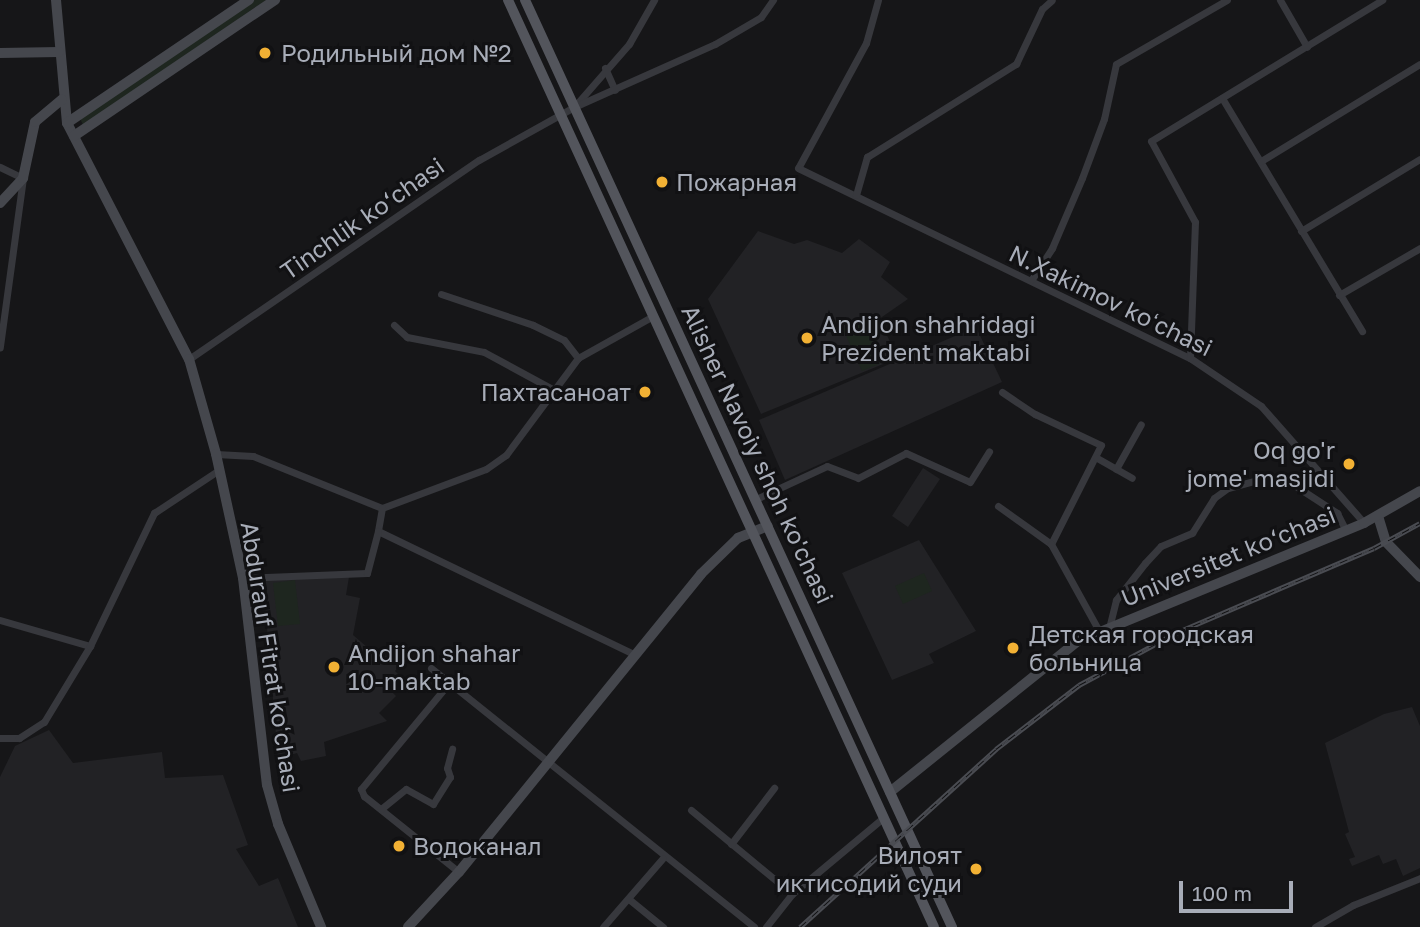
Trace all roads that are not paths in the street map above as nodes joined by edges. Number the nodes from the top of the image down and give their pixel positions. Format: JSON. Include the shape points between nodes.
{"nodes":[{"id":1,"x":56,"y":0,"type":"edge"},
{"id":2,"x":249,"y":0,"type":"edge"},
{"id":3,"x":275,"y":0,"type":"edge"},
{"id":4,"x":508,"y":0,"type":"edge"},
{"id":5,"x":525,"y":0,"type":"edge"},
{"id":6,"x":654,"y":0,"type":"edge"},
{"id":7,"x":773,"y":0,"type":"edge"},
{"id":8,"x":877,"y":0,"type":"edge"},
{"id":9,"x":1052,"y":0,"type":"edge"},
{"id":10,"x":1227,"y":0,"type":"edge"},
{"id":11,"x":1280,"y":0,"type":"edge"},
{"id":12,"x":1382,"y":0,"type":"edge"},
{"id":13,"x":1307,"y":47,"type":"junction"},
{"id":14,"x":58,"y":52,"type":"junction"},
{"id":15,"x":0,"y":53,"type":"edge"},
{"id":16,"x":1420,"y":64,"type":"edge"},
{"id":17,"x":605,"y":68,"type":"junction"},
{"id":18,"x":615,"y":90,"type":"junction"},
{"id":19,"x":1222,"y":97,"type":"junction"},
{"id":20,"x":62,"y":99,"type":"junction"},
{"id":21,"x":574,"y":107,"type":"junction"},
{"id":22,"x":560,"y":114,"type":"junction"},
{"id":23,"x":67,"y":122,"type":"junction"},
{"id":24,"x":74,"y":136,"type":"junction"},
{"id":25,"x":1420,"y":159,"type":"edge"},
{"id":26,"x":1261,"y":161,"type":"junction"},
{"id":27,"x":0,"y":167,"type":"edge"},
{"id":28,"x":23,"y":178,"type":"junction"},
{"id":29,"x":613,"y":189,"type":"junction"},
{"id":30,"x":856,"y":195,"type":"junction"},
{"id":31,"x":598,"y":197,"type":"junction"},
{"id":32,"x":0,"y":202,"type":"edge"},
{"id":33,"x":623,"y":211,"type":"junction"},
{"id":34,"x":608,"y":218,"type":"junction"},
{"id":35,"x":1301,"y":231,"type":"junction"},
{"id":36,"x":1420,"y":248,"type":"edge"},
{"id":37,"x":1032,"y":279,"type":"junction"},
{"id":38,"x":441,"y":294,"type":"dead end"},
{"id":39,"x":1339,"y":295,"type":"junction"},
{"id":40,"x":653,"y":316,"type":"junction"},
{"id":41,"x":2,"y":320,"type":"edge"},
{"id":42,"x":394,"y":325,"type":"dead end"},
{"id":43,"x":1362,"y":331,"type":"dead end"},
{"id":44,"x":0,"y":347,"type":"edge"},
{"id":45,"x":579,"y":358,"type":"junction"},
{"id":46,"x":1190,"y":358,"type":"junction"},
{"id":47,"x":189,"y":359,"type":"junction"},
{"id":48,"x":692,"y":362,"type":"junction"},
{"id":49,"x":678,"y":369,"type":"junction"},
{"id":50,"x":554,"y":390,"type":"junction"},
{"id":51,"x":1002,"y":392,"type":"dead end"},
{"id":52,"x":1141,"y":424,"type":"dead end"},
{"id":53,"x":989,"y":451,"type":"dead end"},
{"id":54,"x":216,"y":454,"type":"junction"},
{"id":55,"x":1097,"y":458,"type":"junction"},
{"id":56,"x":1116,"y":469,"type":"junction"},
{"id":57,"x":219,"y":470,"type":"junction"},
{"id":58,"x":1132,"y":478,"type":"dead end"},
{"id":59,"x":1420,"y":491,"type":"edge"},
{"id":60,"x":756,"y":499,"type":"junction"},
{"id":61,"x":998,"y":506,"type":"dead end"},
{"id":62,"x":382,"y":508,"type":"junction"},
{"id":63,"x":1378,"y":516,"type":"junction"},
{"id":64,"x":1364,"y":523,"type":"junction"},
{"id":65,"x":768,"y":526,"type":"junction"},
{"id":66,"x":379,"y":531,"type":"junction"},
{"id":67,"x":1346,"y":531,"type":"junction"},
{"id":68,"x":753,"y":533,"type":"junction"},
{"id":69,"x":1051,"y":544,"type":"junction"},
{"id":70,"x":1420,"y":577,"type":"edge"},
{"id":71,"x":243,"y":578,"type":"junction"},
{"id":72,"x":0,"y":620,"type":"edge"},
{"id":73,"x":812,"y":622,"type":"junction"},
{"id":74,"x":797,"y":629,"type":"junction"},
{"id":75,"x":1104,"y":629,"type":"junction"},
{"id":76,"x":89,"y":646,"type":"junction"},
{"id":77,"x":634,"y":654,"type":"junction"},
{"id":78,"x":431,"y":668,"type":"dead end"},
{"id":79,"x":449,"y":683,"type":"junction"},
{"id":80,"x":0,"y":738,"type":"edge"},
{"id":81,"x":452,"y":749,"type":"dead end"},
{"id":82,"x":548,"y":764,"type":"junction"},
{"id":83,"x":774,"y":788,"type":"dead end"},
{"id":84,"x":890,"y":792,"type":"junction"},
{"id":85,"x":381,"y":809,"type":"junction"},
{"id":86,"x":691,"y":810,"type":"dead end"},
{"id":87,"x":884,"y":817,"type":"junction"},
{"id":88,"x":731,"y":844,"type":"junction"},
{"id":89,"x":663,"y":858,"type":"junction"},
{"id":90,"x":459,"y":872,"type":"junction"},
{"id":91,"x":1420,"y":878,"type":"edge"},
{"id":92,"x":792,"y":894,"type":"junction"},
{"id":93,"x":630,"y":900,"type":"junction"},
{"id":94,"x":931,"y":926,"type":"edge"},
{"id":95,"x":321,"y":927,"type":"edge"},
{"id":96,"x":408,"y":927,"type":"edge"},
{"id":97,"x":603,"y":927,"type":"edge"},
{"id":98,"x":663,"y":927,"type":"edge"},
{"id":99,"x":754,"y":927,"type":"edge"},
{"id":100,"x":766,"y":927,"type":"edge"},
{"id":101,"x":951,"y":927,"type":"edge"},
{"id":102,"x":1315,"y":927,"type":"edge"}],
"edges":[{"from":1,"to":14,"type":"main road","name":"Abdurauf Fitrat koʻchasi"},
{"from":2,"to":23,"type":"main road"},
{"from":3,"to":24,"type":"main road"},
{"from":4,"to":22,"type":"main road","name":"Alisher Navoiy shoh ko'chasi"},
{"from":5,"to":21,"type":"main road","name":"Alisher Navoiy shoh ko'chasi"},
{"from":6,"to":17,"type":"street","via":[[629,44]]},
{"from":7,"to":18,"type":"street","name":"Tinchlik kо‘chasi","via":[[761,17],[715,44]]},
{"from":8,"to":30,"type":"street","name":"N.Xakimov koʻchasi","via":[[866,43],[799,168]]},
{"from":9,"to":30,"type":"street","via":[[1042,9],[1016,64],[867,157]]},
{"from":10,"to":37,"type":"street","via":[[1116,64],[1104,119],[1082,178],[1052,248]]},
{"from":11,"to":13,"type":"street"},
{"from":12,"to":13,"type":"street"},
{"from":13,"to":19,"type":"street"},
{"from":14,"to":15,"type":"main road"},
{"from":14,"to":20,"type":"main road","name":"Abdurauf Fitrat koʻchasi"},
{"from":16,"to":26,"type":"street"},
{"from":17,"to":18,"type":"street"},
{"from":17,"to":21,"type":"street"},
{"from":18,"to":21,"type":"street","name":"Tinchlik kо‘chasi"},
{"from":19,"to":26,"type":"street"},
{"from":19,"to":46,"type":"street","via":[[1151,141],[1195,222]]},
{"from":20,"to":23,"type":"main road","name":"Abdurauf Fitrat koʻchasi"},
{"from":20,"to":28,"type":"main road","via":[[35,122]]},
{"from":21,"to":22,"type":"street","name":"Tinchlik kо‘chasi"},
{"from":21,"to":29,"type":"main road","name":"Alisher Navoiy shoh ko'chasi"},
{"from":22,"to":31,"type":"main road","name":"Alisher Navoiy shoh ko'chasi"},
{"from":22,"to":47,"type":"street","name":"Tinchlik kо‘chasi","via":[[479,160]]},
{"from":23,"to":24,"type":"main road","name":"Abdurauf Fitrat koʻchasi"},
{"from":24,"to":47,"type":"main road","name":"Abdurauf Fitrat koʻchasi"},
{"from":25,"to":35,"type":"street"},
{"from":26,"to":35,"type":"street"},
{"from":27,"to":28,"type":"street"},
{"from":28,"to":32,"type":"main road"},
{"from":28,"to":41,"type":"street"},
{"from":29,"to":31,"type":"main road"},
{"from":29,"to":33,"type":"main road","name":"Alisher Navoiy shoh ko'chasi"},
{"from":30,"to":37,"type":"street","name":"N.Xakimov koʻchasi","via":[[984,261]]},
{"from":31,"to":34,"type":"main road","name":"Alisher Navoiy shoh ko'chasi"},
{"from":33,"to":34,"type":"main road"},
{"from":33,"to":48,"type":"main road","name":"Alisher Navoiy shoh ko'chasi"},
{"from":34,"to":40,"type":"main road","name":"Alisher Navoiy shoh ko'chasi"},
{"from":35,"to":39,"type":"street"},
{"from":36,"to":39,"type":"street"},
{"from":37,"to":46,"type":"street","name":"N.Xakimov koʻchasi"},
{"from":38,"to":45,"type":"street","via":[[533,325],[564,341]]},
{"from":39,"to":43,"type":"street"},
{"from":40,"to":45,"type":"street"},
{"from":40,"to":49,"type":"main road","name":"Alisher Navoiy shoh ko'chasi"},
{"from":41,"to":44,"type":"street"},
{"from":42,"to":50,"type":"street","via":[[407,337],[484,352]]},
{"from":45,"to":50,"type":"street"},
{"from":46,"to":64,"type":"street","name":"N.Xakimov koʻchasi","via":[[1261,406]]},
{"from":47,"to":54,"type":"main road","name":"Abdurauf Fitrat koʻchasi"},
{"from":48,"to":49,"type":"main road"},
{"from":48,"to":60,"type":"main road","name":"Alisher Navoiy shoh ko'chasi"},
{"from":49,"to":68,"type":"main road","name":"Alisher Navoiy shoh ko'chasi"},
{"from":50,"to":62,"type":"street","via":[[506,455],[486,469]]},
{"from":51,"to":55,"type":"street","via":[[1035,414],[1096,441],[1101,445]]},
{"from":52,"to":56,"type":"street"},
{"from":53,"to":60,"type":"street","via":[[970,482],[906,453],[858,478],[827,466]]},
{"from":54,"to":57,"type":"main road","name":"Abdurauf Fitrat koʻchasi"},
{"from":54,"to":62,"type":"street","via":[[253,456]]},
{"from":55,"to":56,"type":"street"},
{"from":55,"to":69,"type":"street"},
{"from":56,"to":58,"type":"street"},
{"from":57,"to":71,"type":"main road","name":"Abdurauf Fitrat koʻchasi"},
{"from":57,"to":76,"type":"street","via":[[154,513]]},
{"from":59,"to":63,"type":"main road","name":"Universitet kо‘chasi"},
{"from":60,"to":65,"type":"main road","name":"Alisher Navoiy shoh ko'chasi"},
{"from":61,"to":69,"type":"street"},
{"from":62,"to":66,"type":"street"},
{"from":63,"to":64,"type":"main road","name":"Universitet kо‘chasi"},
{"from":63,"to":70,"type":"main road","via":[[1386,542]]},
{"from":64,"to":67,"type":"main road","name":"Universitet kо‘chasi"},
{"from":65,"to":68,"type":"main road"},
{"from":65,"to":73,"type":"main road","name":"Alisher Navoiy shoh ko'chasi"},
{"from":66,"to":71,"type":"street","via":[[367,573]]},
{"from":66,"to":77,"type":"street"},
{"from":67,"to":75,"type":"main road","name":"Universitet kо‘chasi"},
{"from":67,"to":75,"type":"street","via":[[1337,513],[1288,481],[1268,478],[1228,488],[1214,498],[1192,533],[1161,546],[1145,562],[1116,600]]},
{"from":68,"to":74,"type":"main road","name":"Alisher Navoiy shoh ko'chasi"},
{"from":68,"to":77,"type":"main road","via":[[738,537],[701,574]]},
{"from":69,"to":75,"type":"street"},
{"from":71,"to":95,"type":"main road","name":"Abdurauf Fitrat koʻchasi","via":[[263,766],[278,824]]},
{"from":72,"to":76,"type":"street"},
{"from":73,"to":74,"type":"main road"},
{"from":73,"to":84,"type":"main road","name":"Alisher Navoiy shoh ko'chasi"},
{"from":74,"to":87,"type":"main road","name":"Alisher Navoiy shoh ko'chasi"},
{"from":75,"to":84,"type":"main road","name":"Universitet kо‘chasi","via":[[1078,641],[1021,684]]},
{"from":76,"to":80,"type":"street","via":[[44,722],[19,738]]},
{"from":77,"to":82,"type":"main road"},
{"from":78,"to":79,"type":"street"},
{"from":79,"to":82,"type":"street"},
{"from":79,"to":85,"type":"street","via":[[361,789]]},
{"from":81,"to":85,"type":"street","via":[[447,768],[450,777],[433,804],[405,789]]},
{"from":82,"to":89,"type":"street"},
{"from":82,"to":90,"type":"main road"},
{"from":83,"to":88,"type":"street"},
{"from":84,"to":101,"type":"main road","name":"Alisher Navoiy shoh ko'chasi"},
{"from":85,"to":90,"type":"street"},
{"from":86,"to":88,"type":"street"},
{"from":87,"to":92,"type":"street"},
{"from":87,"to":94,"type":"main road","name":"Alisher Navoiy shoh ko'chasi"},
{"from":88,"to":92,"type":"street"},
{"from":89,"to":93,"type":"street"},
{"from":89,"to":99,"type":"street"},
{"from":90,"to":96,"type":"main road"},
{"from":91,"to":102,"type":"street","via":[[1353,905]]},
{"from":92,"to":100,"type":"street"},
{"from":93,"to":97,"type":"street"},
{"from":93,"to":98,"type":"street"}]}
